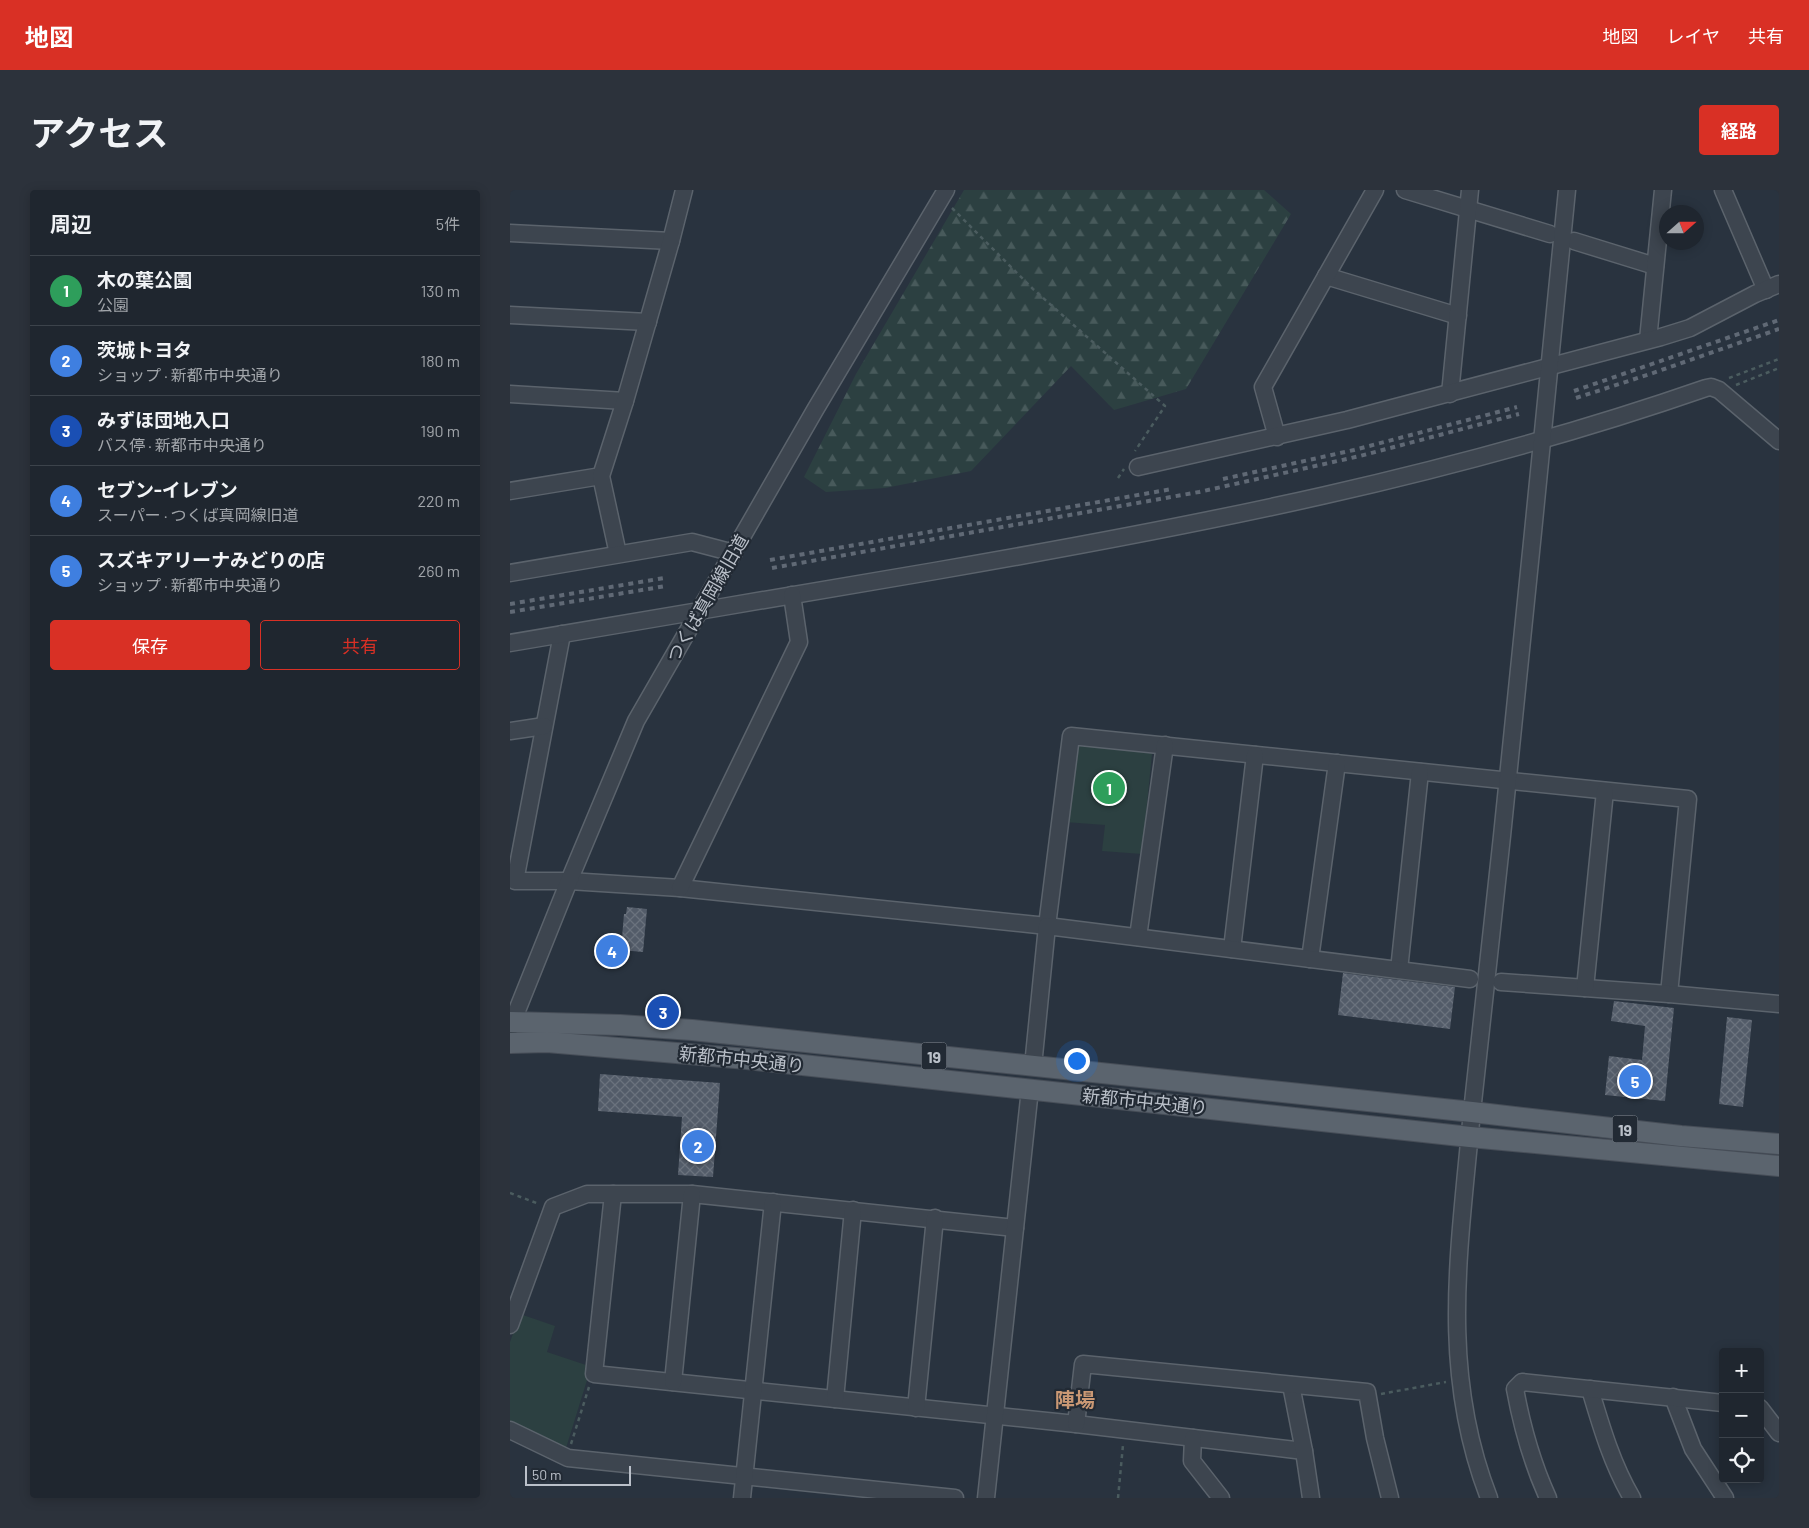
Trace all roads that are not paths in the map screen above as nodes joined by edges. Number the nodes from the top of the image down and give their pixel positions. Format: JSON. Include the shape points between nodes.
{"nodes":[{"id":1,"x":684,"y":190,"type":"edge"},
{"id":2,"x":1374,"y":190,"type":"edge"},
{"id":3,"x":1406,"y":190,"type":"edge"},
{"id":4,"x":1470,"y":190,"type":"edge"},
{"id":5,"x":1566,"y":190,"type":"edge"},
{"id":6,"x":1663,"y":190,"type":"edge"},
{"id":7,"x":1723,"y":190,"type":"edge"},
{"id":8,"x":944,"y":194,"type":"edge"},
{"id":9,"x":1468,"y":209,"type":"junction"},
{"id":10,"x":510,"y":233,"type":"edge"},
{"id":11,"x":1550,"y":234,"type":"dead end"},
{"id":12,"x":671,"y":241,"type":"junction"},
{"id":13,"x":1574,"y":242,"type":"dead end"},
{"id":14,"x":1655,"y":266,"type":"junction"},
{"id":15,"x":1326,"y":276,"type":"junction"},
{"id":16,"x":1773,"y":287,"type":"edge"},
{"id":17,"x":510,"y":315,"type":"edge"},
{"id":18,"x":1458,"y":316,"type":"junction"},
{"id":19,"x":648,"y":322,"type":"junction"},
{"id":20,"x":1648,"y":340,"type":"junction"},
{"id":21,"x":1549,"y":366,"type":"junction"},
{"id":22,"x":510,"y":394,"type":"edge"},
{"id":23,"x":1450,"y":394,"type":"junction"},
{"id":24,"x":625,"y":401,"type":"junction"},
{"id":25,"x":1277,"y":437,"type":"junction"},
{"id":26,"x":1542,"y":440,"type":"junction"},
{"id":27,"x":1779,"y":441,"type":"edge"},
{"id":28,"x":1133,"y":461,"type":"road end"},
{"id":29,"x":601,"y":476,"type":"junction"},
{"id":30,"x":510,"y":492,"type":"edge"},
{"id":31,"x":734,"y":553,"type":"junction"},
{"id":32,"x":618,"y":554,"type":"junction"},
{"id":33,"x":510,"y":573,"type":"edge"},
{"id":34,"x":792,"y":595,"type":"junction"},
{"id":35,"x":700,"y":612,"type":"junction"},
{"id":36,"x":562,"y":634,"type":"junction"},
{"id":37,"x":510,"y":643,"type":"edge"},
{"id":38,"x":544,"y":726,"type":"junction"},
{"id":39,"x":510,"y":731,"type":"edge"},
{"id":40,"x":1165,"y":746,"type":"junction"},
{"id":41,"x":1255,"y":755,"type":"junction"},
{"id":42,"x":1337,"y":763,"type":"junction"},
{"id":43,"x":1420,"y":772,"type":"junction"},
{"id":44,"x":1508,"y":781,"type":"junction"},
{"id":45,"x":1605,"y":791,"type":"junction"},
{"id":46,"x":512,"y":881,"type":"edge"},
{"id":47,"x":569,"y":881,"type":"junction"},
{"id":48,"x":680,"y":888,"type":"junction"},
{"id":49,"x":1047,"y":926,"type":"junction"},
{"id":50,"x":1138,"y":937,"type":"junction"},
{"id":51,"x":1232,"y":949,"type":"junction"},
{"id":52,"x":1310,"y":959,"type":"junction"},
{"id":53,"x":1399,"y":970,"type":"junction"},
{"id":54,"x":1470,"y":979,"type":"dead end"},
{"id":55,"x":1501,"y":982,"type":"dead end"},
{"id":56,"x":1585,"y":988,"type":"junction"},
{"id":57,"x":1669,"y":994,"type":"junction"},
{"id":58,"x":1779,"y":1004,"type":"edge"},
{"id":59,"x":511,"y":1024,"type":"edge"},
{"id":60,"x":510,"y":1043,"type":"edge"},
{"id":61,"x":1033,"y":1066,"type":"junction"},
{"id":62,"x":1030,"y":1089,"type":"junction"},
{"id":63,"x":1472,"y":1112,"type":"junction"},
{"id":64,"x":1470,"y":1138,"type":"junction"},
{"id":65,"x":1779,"y":1144,"type":"edge"},
{"id":66,"x":1779,"y":1166,"type":"edge"},
{"id":67,"x":613,"y":1194,"type":"junction"},
{"id":68,"x":692,"y":1194,"type":"junction"},
{"id":69,"x":773,"y":1202,"type":"junction"},
{"id":70,"x":853,"y":1210,"type":"junction"},
{"id":71,"x":934,"y":1218,"type":"junction"},
{"id":72,"x":1015,"y":1228,"type":"junction"},
{"id":73,"x":510,"y":1325,"type":"edge"},
{"id":74,"x":673,"y":1382,"type":"junction"},
{"id":75,"x":1291,"y":1385,"type":"junction"},
{"id":76,"x":1590,"y":1389,"type":"junction"},
{"id":77,"x":753,"y":1391,"type":"junction"},
{"id":78,"x":1673,"y":1397,"type":"junction"},
{"id":79,"x":835,"y":1399,"type":"junction"},
{"id":80,"x":1719,"y":1403,"type":"edge"},
{"id":81,"x":916,"y":1408,"type":"junction"},
{"id":82,"x":1764,"y":1413,"type":"edge"},
{"id":83,"x":996,"y":1416,"type":"junction"},
{"id":84,"x":1076,"y":1424,"type":"junction"},
{"id":85,"x":510,"y":1430,"type":"edge"},
{"id":86,"x":1779,"y":1433,"type":"edge"},
{"id":87,"x":1193,"y":1438,"type":"junction"},
{"id":88,"x":1304,"y":1450,"type":"junction"},
{"id":89,"x":744,"y":1476,"type":"junction"},
{"id":90,"x":742,"y":1498,"type":"edge"},
{"id":91,"x":955,"y":1498,"type":"edge"},
{"id":92,"x":986,"y":1498,"type":"edge"},
{"id":93,"x":1220,"y":1498,"type":"edge"},
{"id":94,"x":1311,"y":1498,"type":"edge"},
{"id":95,"x":1390,"y":1498,"type":"edge"},
{"id":96,"x":1489,"y":1498,"type":"edge"},
{"id":97,"x":1548,"y":1498,"type":"edge"},
{"id":98,"x":1632,"y":1498,"type":"edge"},
{"id":99,"x":1724,"y":1498,"type":"edge"}],
"edges":[{"from":1,"to":12,"type":"street"},
{"from":2,"to":15,"type":"street"},
{"from":3,"to":9,"type":"street"},
{"from":4,"to":9,"type":"street"},
{"from":5,"to":21,"type":"street"},
{"from":6,"to":14,"type":"street"},
{"from":7,"to":16,"type":"street"},
{"from":8,"to":31,"type":"street","name":"つくば真岡線旧道"},
{"from":9,"to":11,"type":"street"},
{"from":9,"to":18,"type":"street"},
{"from":10,"to":12,"type":"street"},
{"from":12,"to":19,"type":"street"},
{"from":13,"to":14,"type":"street"},
{"from":14,"to":20,"type":"street"},
{"from":15,"to":18,"type":"street"},
{"from":15,"to":25,"type":"street","via":[[1263,387]]},
{"from":16,"to":20,"type":"street","via":[[1690,328]]},
{"from":17,"to":19,"type":"street"},
{"from":18,"to":23,"type":"street"},
{"from":19,"to":24,"type":"street"},
{"from":20,"to":21,"type":"street"},
{"from":21,"to":23,"type":"street"},
{"from":21,"to":26,"type":"street"},
{"from":22,"to":24,"type":"street"},
{"from":23,"to":25,"type":"street"},
{"from":24,"to":29,"type":"street"},
{"from":25,"to":28,"type":"street"},
{"from":26,"to":27,"type":"street","via":[[1711,387],[1719,390]]},
{"from":26,"to":34,"type":"street","via":[[1376,484],[1218,519],[1098,543]]},
{"from":26,"to":44,"type":"street"},
{"from":29,"to":30,"type":"street"},
{"from":29,"to":32,"type":"street"},
{"from":31,"to":32,"type":"street","via":[[692,542]]},
{"from":31,"to":35,"type":"street","name":"つくば真岡線旧道"},
{"from":32,"to":33,"type":"street"},
{"from":34,"to":35,"type":"street"},
{"from":34,"to":48,"type":"street","via":[[799,642]]},
{"from":35,"to":36,"type":"street"},
{"from":35,"to":47,"type":"street","name":"つくば真岡線旧道","via":[[636,721]]},
{"from":36,"to":37,"type":"street"},
{"from":36,"to":38,"type":"street"},
{"from":38,"to":39,"type":"street"},
{"from":38,"to":46,"type":"street"},
{"from":40,"to":41,"type":"street"},
{"from":40,"to":49,"type":"street","via":[[1071,736]]},
{"from":40,"to":50,"type":"street"},
{"from":41,"to":42,"type":"street"},
{"from":41,"to":51,"type":"street"},
{"from":42,"to":43,"type":"street"},
{"from":42,"to":52,"type":"street"},
{"from":43,"to":44,"type":"street"},
{"from":43,"to":53,"type":"street"},
{"from":44,"to":45,"type":"street"},
{"from":44,"to":63,"type":"street"},
{"from":45,"to":56,"type":"street"},
{"from":45,"to":57,"type":"street","via":[[1688,799]]},
{"from":46,"to":47,"type":"street"},
{"from":47,"to":48,"type":"street"},
{"from":47,"to":59,"type":"street","name":"つくば真岡線旧道"},
{"from":48,"to":49,"type":"street"},
{"from":49,"to":50,"type":"street"},
{"from":49,"to":61,"type":"street"},
{"from":50,"to":51,"type":"street"},
{"from":51,"to":52,"type":"street"},
{"from":52,"to":53,"type":"street"},
{"from":53,"to":54,"type":"street"},
{"from":55,"to":56,"type":"street"},
{"from":56,"to":57,"type":"street"},
{"from":57,"to":58,"type":"street"},
{"from":59,"to":61,"type":"main road","name":"新都市中央通り","number":"19","via":[[620,1025],[692,1030]]},
{"from":60,"to":62,"type":"main road","name":"新都市中央通り","number":"19","via":[[547,1042],[747,1059]]},
{"from":61,"to":63,"type":"main road","name":"新都市中央通り","number":"19"},
{"from":62,"to":64,"type":"main road","name":"新都市中央通り","number":"19"},
{"from":62,"to":72,"type":"street"},
{"from":63,"to":64,"type":"street"},
{"from":63,"to":65,"type":"main road","name":"新都市中央通り","number":"19"},
{"from":64,"to":66,"type":"main road","name":"新都市中央通り","number":"19"},
{"from":64,"to":96,"type":"street","via":[[1456,1282],[1456,1346],[1464,1408]]},
{"from":67,"to":68,"type":"street"},
{"from":67,"to":73,"type":"street","via":[[587,1194],[553,1207]]},
{"from":67,"to":74,"type":"street","via":[[594,1374]]},
{"from":68,"to":69,"type":"street"},
{"from":68,"to":74,"type":"street"},
{"from":69,"to":70,"type":"street"},
{"from":69,"to":77,"type":"street"},
{"from":70,"to":71,"type":"street"},
{"from":70,"to":79,"type":"street"},
{"from":71,"to":72,"type":"street"},
{"from":71,"to":81,"type":"street"},
{"from":72,"to":83,"type":"street"},
{"from":74,"to":77,"type":"street"},
{"from":75,"to":84,"type":"street","via":[[1083,1364]]},
{"from":75,"to":88,"type":"street"},
{"from":75,"to":95,"type":"street","via":[[1367,1392]]},
{"from":76,"to":78,"type":"street"},
{"from":76,"to":97,"type":"street","via":[[1522,1382],[1515,1389],[1525,1438]]},
{"from":76,"to":98,"type":"street","via":[[1605,1438]]},
{"from":77,"to":79,"type":"street"},
{"from":77,"to":89,"type":"street"},
{"from":78,"to":80,"type":"street"},
{"from":78,"to":99,"type":"street","via":[[1693,1449]]},
{"from":79,"to":81,"type":"street"},
{"from":81,"to":83,"type":"street"},
{"from":82,"to":86,"type":"street"},
{"from":83,"to":84,"type":"street"},
{"from":83,"to":92,"type":"street"},
{"from":84,"to":87,"type":"street"},
{"from":85,"to":89,"type":"street","via":[[566,1457]]},
{"from":87,"to":88,"type":"street"},
{"from":87,"to":93,"type":"street","via":[[1192,1461]]},
{"from":88,"to":94,"type":"street"},
{"from":89,"to":90,"type":"street"},
{"from":89,"to":91,"type":"street"}]}
